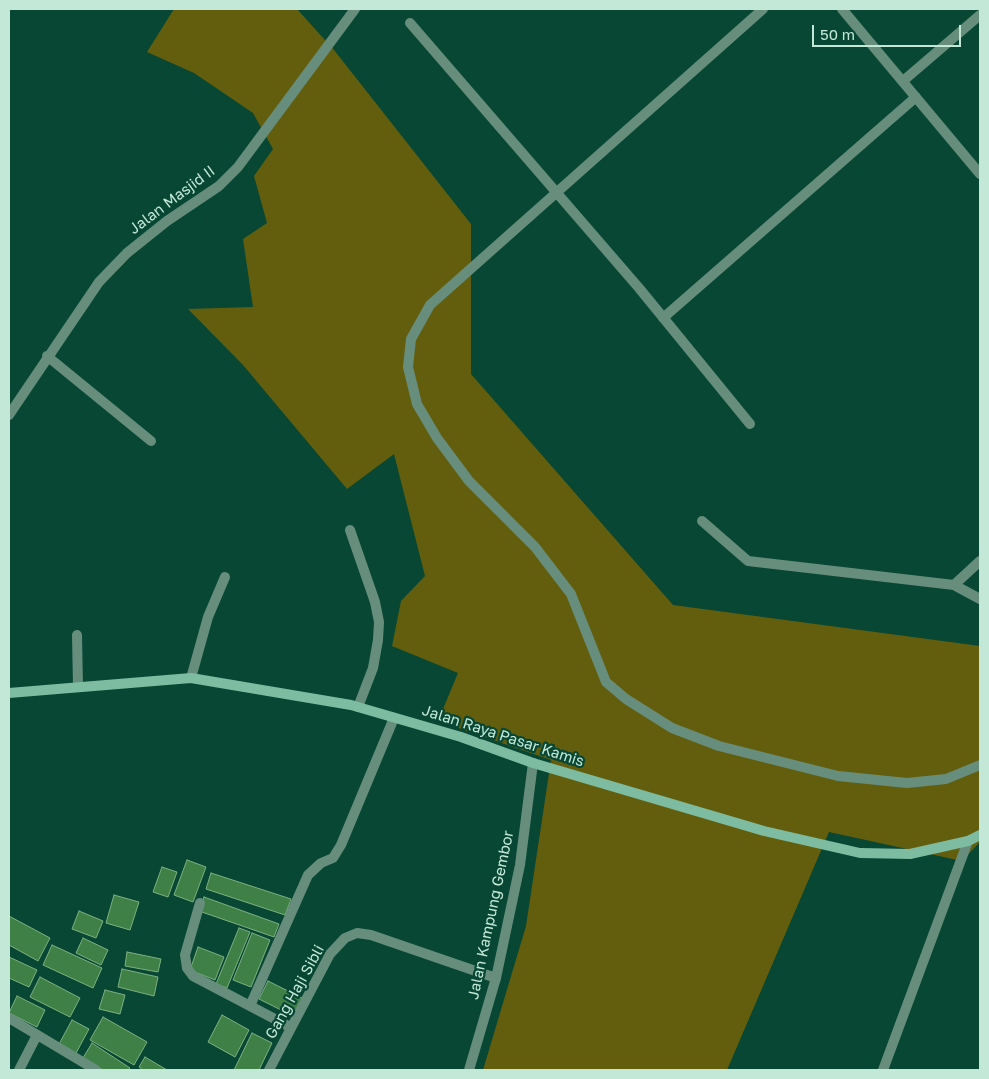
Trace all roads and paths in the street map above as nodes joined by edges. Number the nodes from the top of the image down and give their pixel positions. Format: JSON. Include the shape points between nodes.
{"nodes":[{"id":1,"x":355,"y":9,"type":"edge"},
{"id":2,"x":763,"y":9,"type":"edge"},
{"id":3,"x":842,"y":9,"type":"edge"},
{"id":4,"x":980,"y":15,"type":"edge"},
{"id":5,"x":410,"y":23,"type":"dead end"},
{"id":6,"x":903,"y":82,"type":"junction"},
{"id":7,"x":916,"y":97,"type":"junction"},
{"id":8,"x":980,"y":174,"type":"edge"},
{"id":9,"x":557,"y":194,"type":"junction"},
{"id":10,"x":663,"y":318,"type":"junction"},
{"id":11,"x":47,"y":356,"type":"junction"},
{"id":12,"x":9,"y":415,"type":"edge"},
{"id":13,"x":750,"y":424,"type":"dead end"},
{"id":14,"x":151,"y":441,"type":"dead end"},
{"id":15,"x":702,"y":521,"type":"dead end"},
{"id":16,"x":350,"y":530,"type":"dead end"},
{"id":17,"x":980,"y":561,"type":"edge"},
{"id":18,"x":225,"y":577,"type":"dead end"},
{"id":19,"x":954,"y":585,"type":"junction"},
{"id":20,"x":980,"y":599,"type":"edge"},
{"id":21,"x":76,"y":635,"type":"dead end"},
{"id":22,"x":191,"y":678,"type":"junction"},
{"id":23,"x":78,"y":687,"type":"junction"},
{"id":24,"x":9,"y":693,"type":"edge"},
{"id":25,"x":358,"y":707,"type":"junction"},
{"id":26,"x":394,"y":718,"type":"junction"},
{"id":27,"x":534,"y":763,"type":"junction"},
{"id":28,"x":980,"y":765,"type":"edge"},
{"id":29,"x":980,"y":835,"type":"edge"},
{"id":30,"x":968,"y":841,"type":"junction"},
{"id":31,"x":200,"y":903,"type":"dead end"},
{"id":32,"x":496,"y":978,"type":"junction"},
{"id":33,"x":250,"y":1006,"type":"junction"},
{"id":34,"x":9,"y":1018,"type":"edge"},
{"id":35,"x":290,"y":1027,"type":"junction"},
{"id":36,"x":37,"y":1035,"type":"junction"},
{"id":37,"x":19,"y":1070,"type":"edge"},
{"id":38,"x":96,"y":1070,"type":"edge"},
{"id":39,"x":269,"y":1070,"type":"edge"},
{"id":40,"x":469,"y":1070,"type":"edge"},
{"id":41,"x":883,"y":1070,"type":"edge"}],
"edges":[{"from":1,"to":11,"type":"street","name":"Jalan Masjid II","via":[[238,167],[219,186],[127,253],[99,282]]},
{"from":2,"to":9,"type":"street"},
{"from":3,"to":6,"type":"street"},
{"from":4,"to":6,"type":"street"},
{"from":5,"to":9,"type":"street"},
{"from":6,"to":7,"type":"street"},
{"from":7,"to":8,"type":"street"},
{"from":7,"to":10,"type":"street"},
{"from":9,"to":10,"type":"street"},
{"from":9,"to":28,"type":"street","via":[[430,305],[411,339],[408,367],[417,404],[437,438],[469,481],[535,547],[571,594],[606,682],[626,699],[672,728],[719,746],[838,776],[907,783],[946,779]]},
{"from":10,"to":13,"type":"street"},
{"from":11,"to":12,"type":"street","name":"Jalan Masjid II"},
{"from":11,"to":14,"type":"street"},
{"from":15,"to":19,"type":"street","via":[[748,561]]},
{"from":16,"to":25,"type":"street","via":[[379,622],[374,660]]},
{"from":17,"to":19,"type":"street"},
{"from":18,"to":22,"type":"street","via":[[208,617]]},
{"from":19,"to":20,"type":"street"},
{"from":21,"to":23,"type":"street"},
{"from":22,"to":23,"type":"main road","name":"Jalan Raya Pasar Kamis"},
{"from":22,"to":25,"type":"main road","name":"Jalan Raya Pasar Kamis"},
{"from":23,"to":24,"type":"main road","name":"Jalan Raya Pasar Kamis"},
{"from":25,"to":26,"type":"main road","name":"Jalan Raya Pasar Kamis"},
{"from":26,"to":27,"type":"main road","name":"Jalan Raya Pasar Kamis"},
{"from":26,"to":33,"type":"street","via":[[341,845],[333,858],[321,863],[308,875]]},
{"from":27,"to":30,"type":"main road","name":"Jalan Raya Pasar Kamis","via":[[764,831],[860,853],[910,854]]},
{"from":27,"to":32,"type":"street","name":"Jalan Kampung Gembor","via":[[520,865]]},
{"from":29,"to":30,"type":"main road","name":"Jalan Raya Pasar Kamis"},
{"from":30,"to":41,"type":"street"},
{"from":31,"to":33,"type":"street","via":[[185,955],[187,968],[193,976]]},
{"from":32,"to":35,"type":"street","name":"Gang Haji Sibli","via":[[357,933],[345,938],[330,954]]},
{"from":32,"to":40,"type":"street","name":"Jalan Kampung Gembor"},
{"from":33,"to":35,"type":"street"},
{"from":34,"to":36,"type":"street"},
{"from":35,"to":39,"type":"street","name":"Gang Haji Sibli"},
{"from":36,"to":37,"type":"street"},
{"from":36,"to":38,"type":"street"}]}
